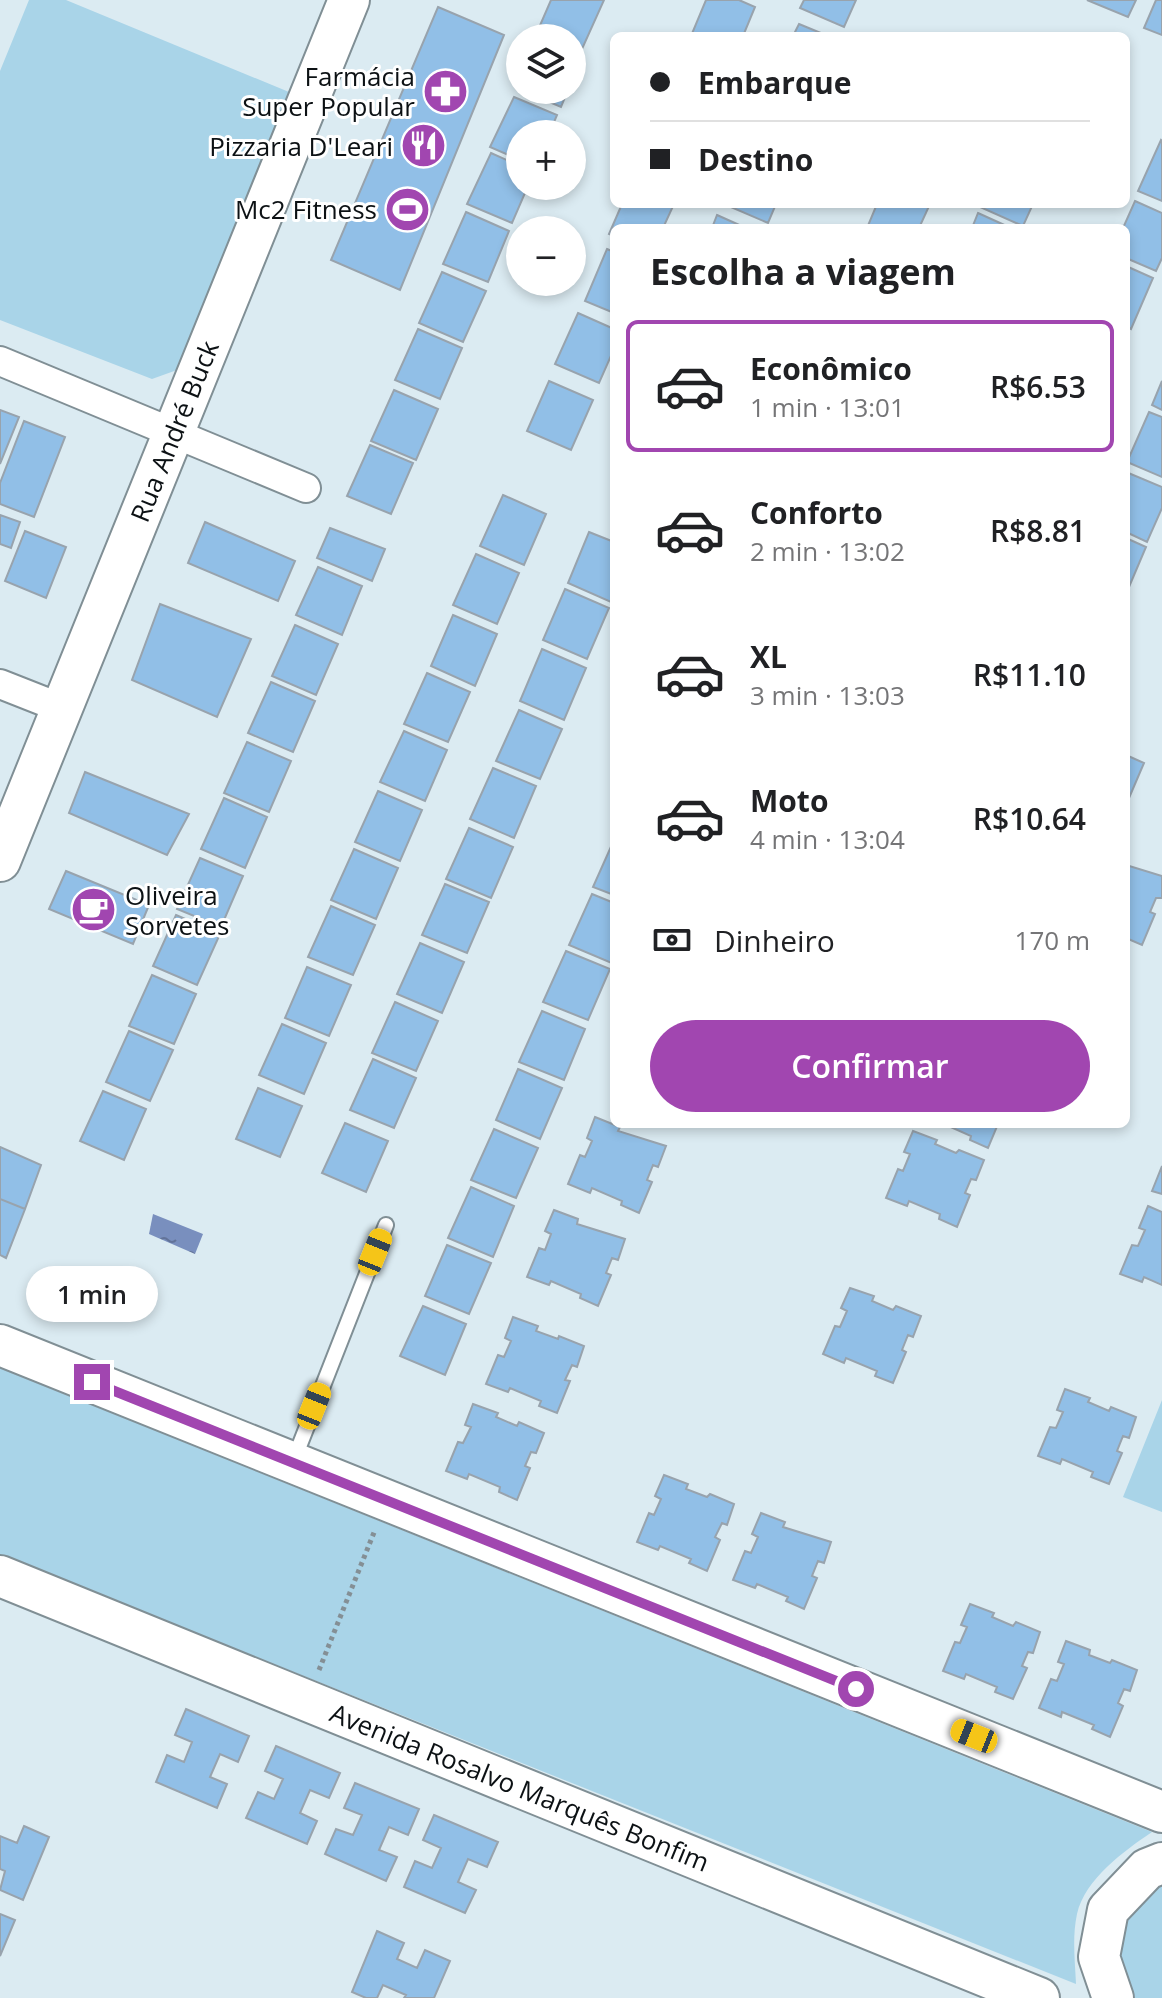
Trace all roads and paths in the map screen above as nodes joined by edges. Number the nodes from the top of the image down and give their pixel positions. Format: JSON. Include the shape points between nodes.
{"nodes":[{"id":1,"x":349,"y":0,"type":"edge"},
{"id":2,"x":0,"y":361,"type":"edge"},
{"id":3,"x":174,"y":432,"type":"junction"},
{"id":4,"x":306,"y":488,"type":"dead end"},
{"id":5,"x":0,"y":684,"type":"edge"},
{"id":6,"x":61,"y":708,"type":"junction"},
{"id":7,"x":0,"y":861,"type":"edge"},
{"id":8,"x":386,"y":1225,"type":"dead end"},
{"id":9,"x":0,"y":1345,"type":"edge"},
{"id":10,"x":292,"y":1462,"type":"junction"},
{"id":11,"x":388,"y":1500,"type":"junction"},
{"id":12,"x":0,"y":1576,"type":"edge"},
{"id":13,"x":307,"y":1700,"type":"junction"},
{"id":14,"x":1162,"y":1812,"type":"edge"},
{"id":15,"x":1162,"y":1863,"type":"edge"},
{"id":16,"x":1039,"y":1998,"type":"edge"},
{"id":17,"x":1113,"y":1998,"type":"edge"}],
"edges":[{"from":1,"to":3,"type":"street","name":"Rua André Buck"},
{"from":2,"to":3,"type":"street"},
{"from":3,"to":4,"type":"street"},
{"from":3,"to":6,"type":"street","name":"Rua André Buck"},
{"from":5,"to":6,"type":"street"},
{"from":6,"to":7,"type":"street","name":"Rua André Buck"},
{"from":8,"to":10,"type":"lane"},
{"from":9,"to":10,"type":"street"},
{"from":10,"to":11,"type":"street"},
{"from":11,"to":13,"type":"path"},
{"from":11,"to":14,"type":"street"},
{"from":12,"to":13,"type":"street","name":"Avenida Rosalvo Marquês Bonfim"},
{"from":13,"to":16,"type":"street","name":"Avenida Rosalvo Marquês Bonfim"},
{"from":15,"to":17,"type":"street","via":[[1147,1869],[1108,1910],[1099,1957]]}]}
